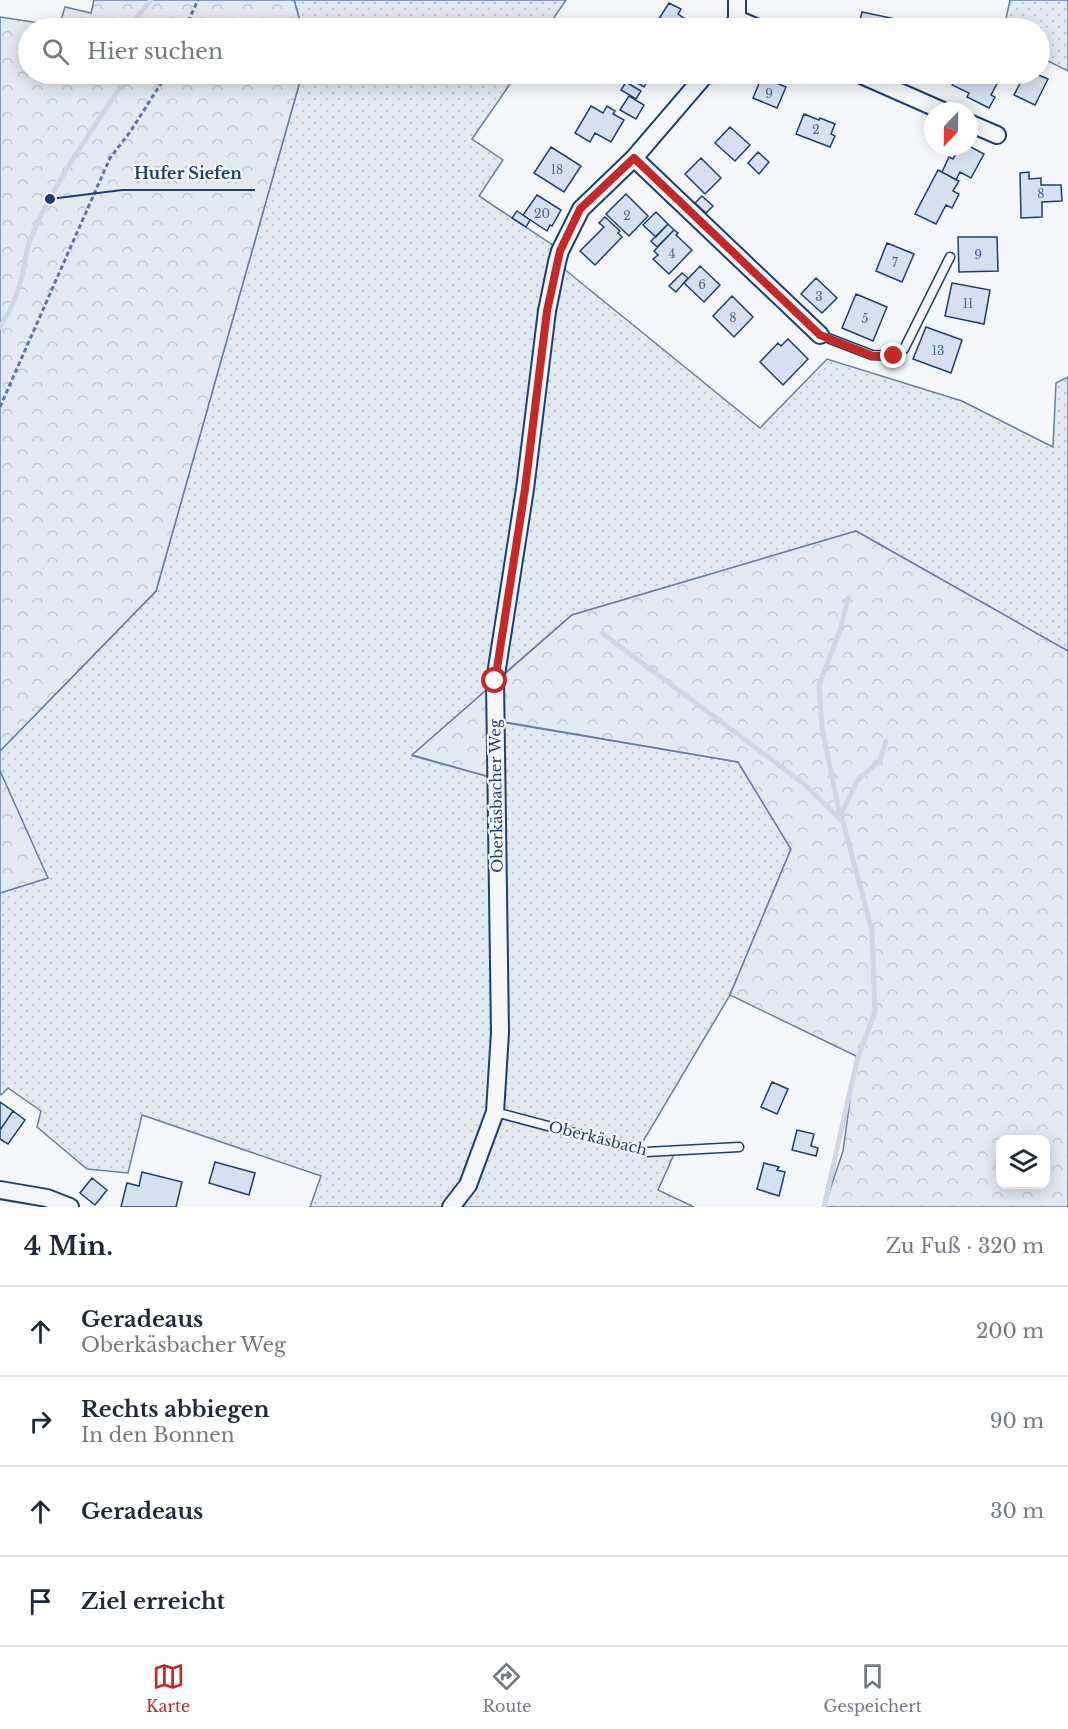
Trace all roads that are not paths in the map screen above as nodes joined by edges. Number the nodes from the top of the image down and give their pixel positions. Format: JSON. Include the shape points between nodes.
{"nodes":[{"id":1,"x":737,"y":0,"type":"edge"},
{"id":2,"x":735,"y":18,"type":"edge"},
{"id":3,"x":697,"y":84,"type":"edge"},
{"id":4,"x":882,"y":84,"type":"edge"},
{"id":5,"x":924,"y":103,"type":"edge"},
{"id":6,"x":978,"y":127,"type":"edge"},
{"id":7,"x":997,"y":135,"type":"dead end"},
{"id":8,"x":634,"y":158,"type":"junction"},
{"id":9,"x":950,"y":257,"type":"dead end"},
{"id":10,"x":820,"y":335,"type":"joint"},
{"id":11,"x":495,"y":1112,"type":"junction"},
{"id":12,"x":739,"y":1147,"type":"dead end"},
{"id":13,"x":0,"y":1190,"type":"edge"},
{"id":14,"x":70,"y":1207,"type":"edge"},
{"id":15,"x":451,"y":1207,"type":"edge"}],
"edges":[{"from":1,"to":2,"type":"street"},
{"from":3,"to":8,"type":"street","name":"Oberkäsbacher Weg"},
{"from":4,"to":5,"type":"street"},
{"from":6,"to":7,"type":"street"},
{"from":8,"to":10,"type":"street"},
{"from":8,"to":11,"type":"street","name":"Oberkäsbacher Weg","via":[[580,209],[560,251],[547,311],[495,681],[500,1034]]},
{"from":9,"to":10,"type":"lane","via":[[904,349],[894,356],[873,356]]},
{"from":11,"to":12,"type":"lane","name":"Oberkäsbach","via":[[646,1152]]},
{"from":11,"to":15,"type":"street","name":"Oberkäsbacher Weg","via":[[468,1185]]},
{"from":13,"to":14,"type":"street","via":[[47,1198]]}]}
